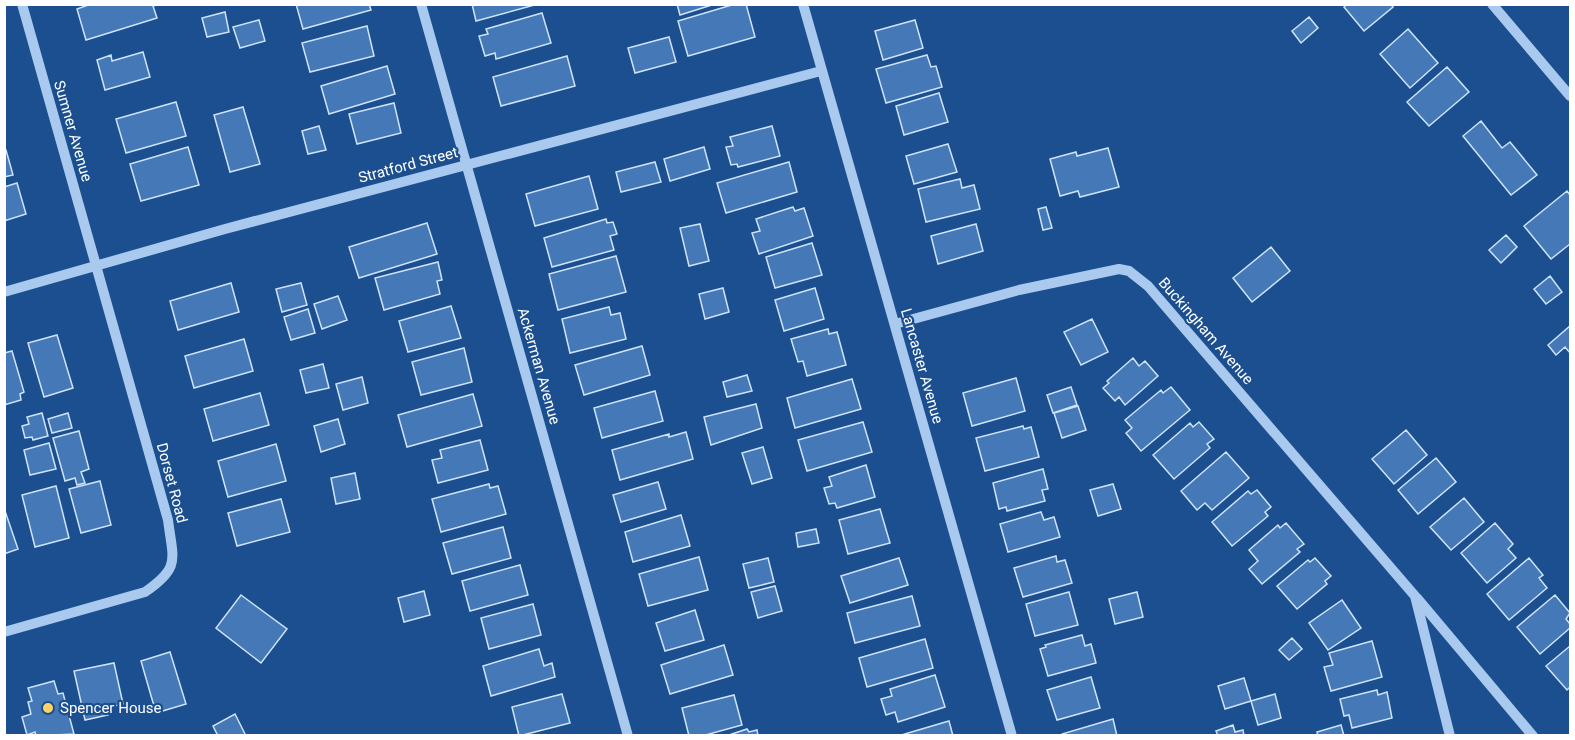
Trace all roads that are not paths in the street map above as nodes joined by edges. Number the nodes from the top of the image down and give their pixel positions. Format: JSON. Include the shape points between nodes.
{"nodes":[{"id":1,"x":22,"y":4,"type":"edge"},
{"id":2,"x":421,"y":4,"type":"edge"},
{"id":3,"x":803,"y":4,"type":"edge"},
{"id":4,"x":1492,"y":4,"type":"edge"},
{"id":5,"x":821,"y":71,"type":"junction"},
{"id":6,"x":1570,"y":96,"type":"edge"},
{"id":7,"x":468,"y":165,"type":"junction"},
{"id":8,"x":96,"y":265,"type":"junction"},
{"id":9,"x":4,"y":292,"type":"edge"},
{"id":10,"x":895,"y":324,"type":"junction"},
{"id":11,"x":1415,"y":596,"type":"junction"},
{"id":12,"x":4,"y":632,"type":"edge"},
{"id":13,"x":628,"y":735,"type":"edge"},
{"id":14,"x":1012,"y":735,"type":"edge"},
{"id":15,"x":1450,"y":735,"type":"edge"},
{"id":16,"x":1533,"y":735,"type":"edge"}],
"edges":[{"from":1,"to":8,"type":"street","name":"Sumner Avenue"},
{"from":2,"to":7,"type":"street","name":"Ackerman Avenue"},
{"from":3,"to":5,"type":"street","name":"Lancaster Avenue"},
{"from":4,"to":6,"type":"street"},
{"from":5,"to":7,"type":"street","name":"Stratford Street"},
{"from":5,"to":10,"type":"street","name":"Lancaster Avenue"},
{"from":7,"to":8,"type":"street","name":"Stratford Street"},
{"from":7,"to":13,"type":"street","name":"Ackerman Avenue"},
{"from":8,"to":9,"type":"street","name":"Stratford Street"},
{"from":8,"to":12,"type":"street","name":"Dorset Road","via":[[168,520],[173,563],[164,579],[145,592]]},
{"from":10,"to":11,"type":"street","name":"Buckingham Avenue","via":[[1019,290],[1119,269],[1129,271],[1148,286]]},
{"from":10,"to":14,"type":"street","name":"Lancaster Avenue"},
{"from":11,"to":15,"type":"street","name":"Buckingham Avenue"},
{"from":11,"to":16,"type":"street","name":"Buckingham Avenue"}]}
